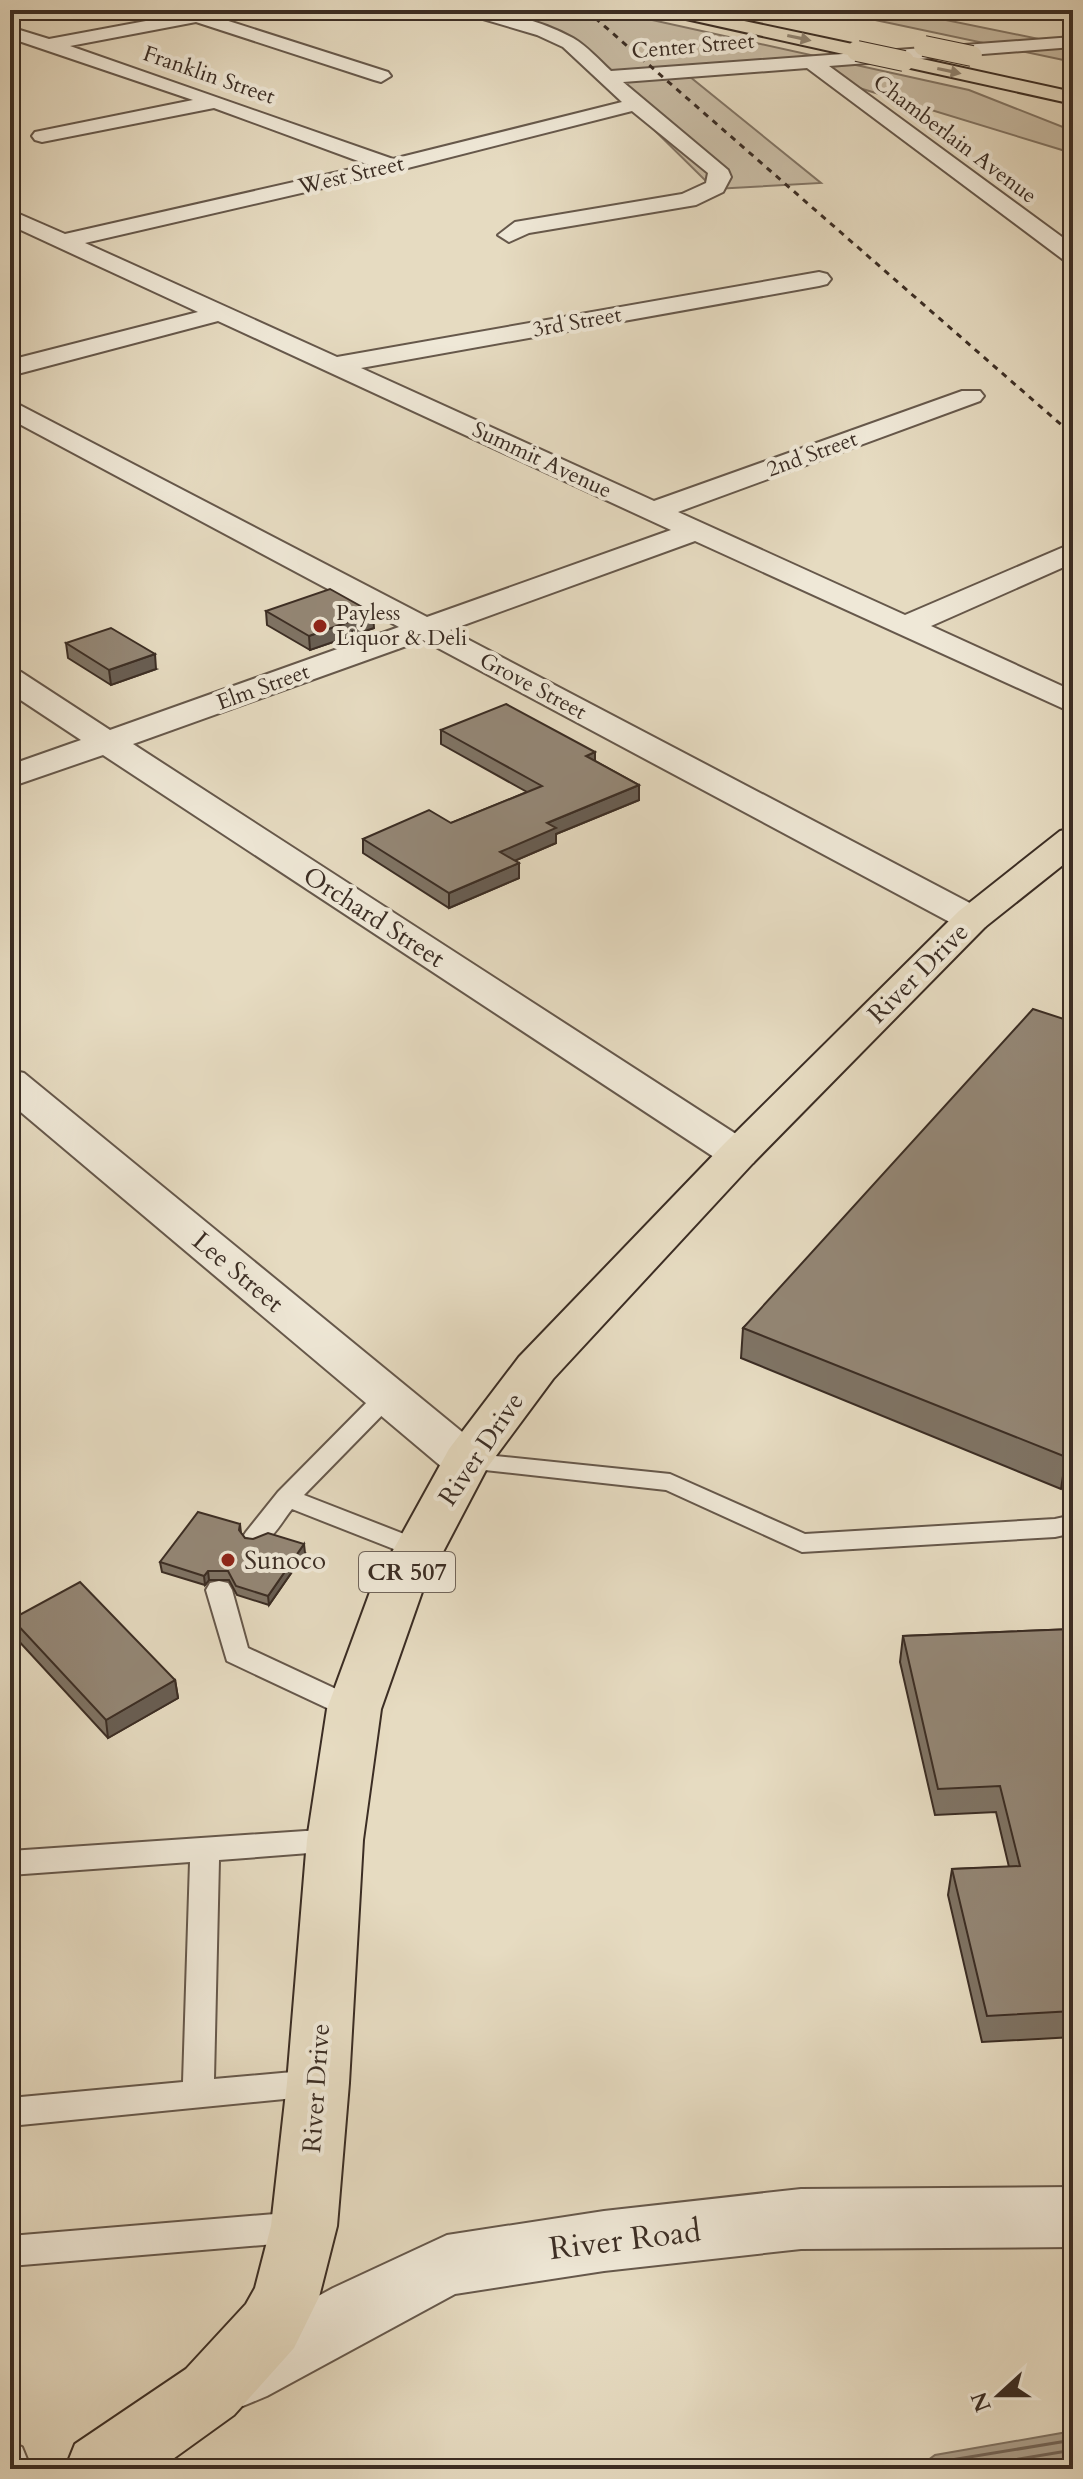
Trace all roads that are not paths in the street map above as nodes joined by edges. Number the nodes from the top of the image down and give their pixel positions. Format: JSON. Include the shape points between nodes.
{"nodes":[{"id":1,"x":233,"y":10,"type":"edge"},
{"id":2,"x":472,"y":10,"type":"edge"},
{"id":3,"x":668,"y":10,"type":"edge"},
{"id":4,"x":755,"y":10,"type":"edge"},
{"id":5,"x":198,"y":17,"type":"junction"},
{"id":6,"x":847,"y":30,"type":"dead end"},
{"id":7,"x":10,"y":32,"type":"edge"},
{"id":8,"x":878,"y":36,"type":"dead end"},
{"id":9,"x":1073,"y":42,"type":"edge"},
{"id":10,"x":44,"y":46,"type":"junction"},
{"id":11,"x":925,"y":49,"type":"junction"},
{"id":12,"x":10,"y":53,"type":"edge"},
{"id":13,"x":809,"y":60,"type":"junction"},
{"id":14,"x":1015,"y":65,"type":"dead end"},
{"id":15,"x":381,"y":76,"type":"dead end"},
{"id":16,"x":607,"y":77,"type":"junction"},
{"id":17,"x":217,"y":102,"type":"junction"},
{"id":18,"x":636,"y":104,"type":"junction"},
{"id":19,"x":1069,"y":107,"type":"edge"},
{"id":20,"x":22,"y":128,"type":"dead end"},
{"id":21,"x":42,"y":136,"type":"junction"},
{"id":22,"x":77,"y":151,"type":"dead end"},
{"id":23,"x":392,"y":166,"type":"junction"},
{"id":24,"x":10,"y":217,"type":"edge"},
{"id":25,"x":509,"y":235,"type":"dead end"},
{"id":26,"x":63,"y":241,"type":"junction"},
{"id":27,"x":1073,"y":256,"type":"edge"},
{"id":28,"x":819,"y":279,"type":"dead end"},
{"id":29,"x":221,"y":313,"type":"junction"},
{"id":30,"x":335,"y":365,"type":"junction"},
{"id":31,"x":10,"y":368,"type":"edge"},
{"id":32,"x":971,"y":396,"type":"dead end"},
{"id":33,"x":10,"y":408,"type":"edge"},
{"id":34,"x":653,"y":511,"type":"junction"},
{"id":35,"x":696,"y":531,"type":"junction"},
{"id":36,"x":1073,"y":552,"type":"edge"},
{"id":37,"x":908,"y":625,"type":"junction"},
{"id":38,"x":426,"y":629,"type":"junction"},
{"id":39,"x":10,"y":679,"type":"edge"},
{"id":40,"x":1073,"y":703,"type":"edge"},
{"id":41,"x":107,"y":743,"type":"junction"},
{"id":42,"x":10,"y":777,"type":"edge"},
{"id":43,"x":1073,"y":839,"type":"edge"},
{"id":44,"x":972,"y":919,"type":"junction"},
{"id":45,"x":10,"y":1082,"type":"edge"},
{"id":46,"x":738,"y":1154,"type":"junction"},
{"id":47,"x":387,"y":1396,"type":"junction"},
{"id":48,"x":466,"y":1461,"type":"junction"},
{"id":49,"x":287,"y":1498,"type":"junction"},
{"id":50,"x":1073,"y":1524,"type":"edge"},
{"id":51,"x":255,"y":1538,"type":"edge"},
{"id":52,"x":418,"y":1549,"type":"junction"},
{"id":53,"x":219,"y":1590,"type":"dead end"},
{"id":54,"x":354,"y":1709,"type":"junction"},
{"id":55,"x":335,"y":1840,"type":"junction"},
{"id":56,"x":205,"y":1849,"type":"junction"},
{"id":57,"x":10,"y":1863,"type":"edge"},
{"id":58,"x":318,"y":2083,"type":"junction"},
{"id":59,"x":198,"y":2093,"type":"junction"},
{"id":60,"x":10,"y":2112,"type":"edge"},
{"id":61,"x":1073,"y":2217,"type":"edge"},
{"id":62,"x":304,"y":2226,"type":"junction"},
{"id":63,"x":10,"y":2251,"type":"edge"},
{"id":64,"x":210,"y":2392,"type":"junction"},
{"id":65,"x":10,"y":2459,"type":"edge"},
{"id":66,"x":13,"y":2469,"type":"edge"},
{"id":67,"x":100,"y":2469,"type":"edge"}],
"edges":[{"from":1,"to":5,"type":"street"},
{"from":2,"to":16,"type":"street","via":[[559,37]]},
{"from":3,"to":19,"type":"main road","one_way":true,"bridge":true,"via":[[993,81]]},
{"from":4,"to":6,"type":"main road"},
{"from":5,"to":10,"type":"street"},
{"from":5,"to":15,"type":"street"},
{"from":7,"to":10,"type":"street","name":"Franklin Street"},
{"from":8,"to":11,"type":"main road"},
{"from":9,"to":11,"type":"street","name":"Center Street"},
{"from":10,"to":12,"type":"street"},
{"from":10,"to":17,"type":"street","name":"Franklin Street"},
{"from":11,"to":13,"type":"street","name":"Center Street"},
{"from":11,"to":14,"type":"main road","bridge":true},
{"from":13,"to":16,"type":"street","name":"Center Street"},
{"from":13,"to":27,"type":"street","name":"Chamberlain Avenue"},
{"from":16,"to":18,"type":"street"},
{"from":17,"to":21,"type":"street"},
{"from":17,"to":23,"type":"street","name":"Franklin Street"},
{"from":18,"to":23,"type":"street","name":"West Street"},
{"from":18,"to":25,"type":"street","via":[[717,170],[715,187],[678,202],[523,227]]},
{"from":20,"to":21,"type":"street"},
{"from":21,"to":22,"type":"street"},
{"from":23,"to":26,"type":"street","name":"West Street"},
{"from":24,"to":26,"type":"street","name":"Summit Avenue"},
{"from":26,"to":29,"type":"street","name":"Summit Avenue"},
{"from":28,"to":30,"type":"street","name":"3rd Street"},
{"from":29,"to":30,"type":"street","name":"Summit Avenue"},
{"from":29,"to":31,"type":"street"},
{"from":30,"to":34,"type":"street","name":"Summit Avenue"},
{"from":32,"to":34,"type":"street","name":"2nd Street"},
{"from":33,"to":38,"type":"street","name":"Grove Street"},
{"from":34,"to":35,"type":"street","name":"Summit Avenue"},
{"from":35,"to":37,"type":"street","name":"Summit Avenue"},
{"from":35,"to":38,"type":"street","name":"Elm Street"},
{"from":36,"to":37,"type":"street"},
{"from":37,"to":40,"type":"street","name":"Summit Avenue"},
{"from":38,"to":41,"type":"street","name":"Elm Street"},
{"from":38,"to":44,"type":"street","name":"Grove Street"},
{"from":39,"to":41,"type":"street","name":"Orchard Street"},
{"from":41,"to":42,"type":"street","name":"Elm Street"},
{"from":41,"to":46,"type":"street","name":"Orchard Street"},
{"from":43,"to":44,"type":"main road","name":"River Drive","number":"CR 507"},
{"from":44,"to":46,"type":"main road","name":"River Drive","number":"CR 507"},
{"from":45,"to":47,"type":"street","name":"Lee Street"},
{"from":46,"to":48,"type":"main road","name":"River Drive","number":"CR 507","via":[[536,1368]]},
{"from":47,"to":48,"type":"street","name":"Lee Street"},
{"from":47,"to":49,"type":"lane"},
{"from":48,"to":50,"type":"lane","via":[[670,1482],[802,1543]]},
{"from":48,"to":52,"type":"main road","name":"River Drive","number":"CR 507"},
{"from":49,"to":51,"type":"lane"},
{"from":49,"to":52,"type":"lane"},
{"from":52,"to":54,"type":"main road","name":"River Drive","number":"CR 507","via":[[396,1592]]},
{"from":53,"to":54,"type":"lane","via":[[236,1654]]},
{"from":54,"to":55,"type":"main road","name":"River Drive","number":"CR 507"},
{"from":55,"to":56,"type":"lane"},
{"from":55,"to":58,"type":"main road","name":"River Drive","number":"CR 507"},
{"from":56,"to":57,"type":"lane"},
{"from":56,"to":59,"type":"lane"},
{"from":58,"to":59,"type":"lane"},
{"from":58,"to":62,"type":"main road","name":"River Drive","number":"CR 507"},
{"from":59,"to":60,"type":"lane"},
{"from":61,"to":64,"type":"street","name":"River Road","via":[[801,2219],[447,2265]]},
{"from":62,"to":63,"type":"lane"},
{"from":62,"to":64,"type":"main road","name":"River Drive","number":"CR 507","via":[[286,2297],[270,2326]]},
{"from":64,"to":67,"type":"main road","name":"River Drive","number":"CR 507"},
{"from":65,"to":66,"type":"lane"}]}
